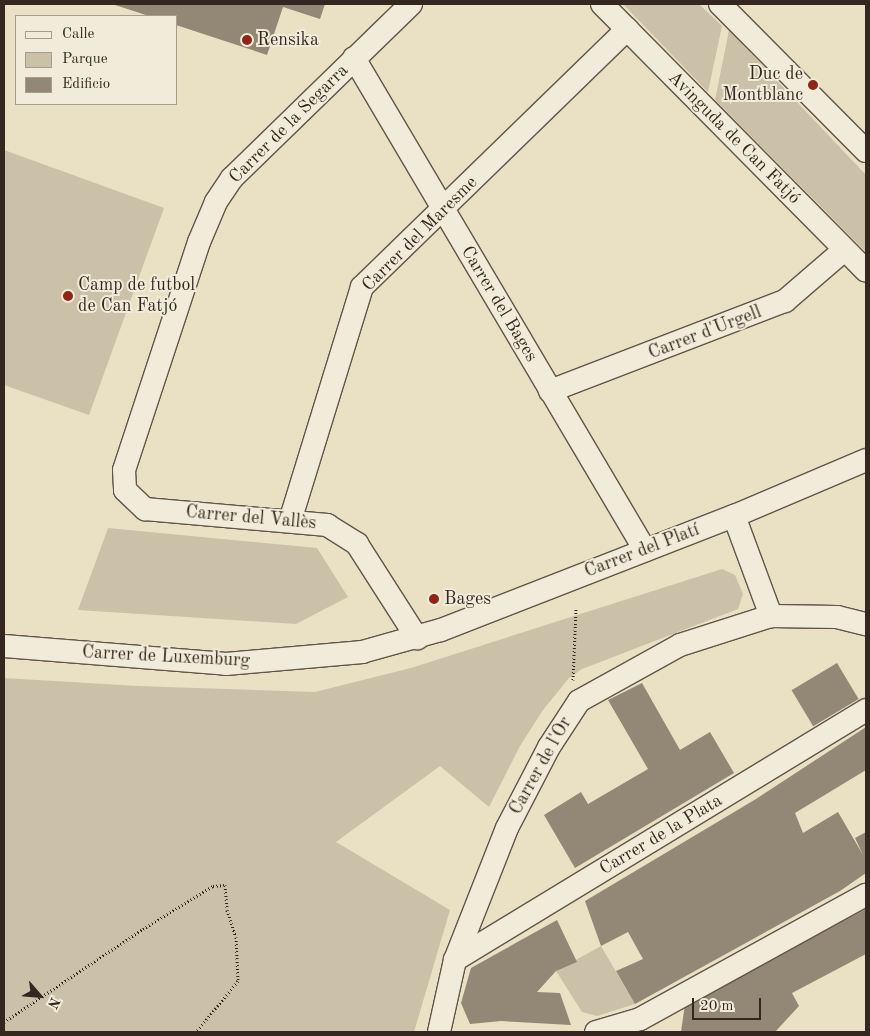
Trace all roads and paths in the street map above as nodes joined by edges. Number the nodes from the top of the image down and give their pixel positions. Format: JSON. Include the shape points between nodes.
{"nodes":[{"id":1,"x":411,"y":4,"type":"edge"},
{"id":2,"x":602,"y":4,"type":"edge"},
{"id":3,"x":720,"y":4,"type":"edge"},
{"id":4,"x":627,"y":29,"type":"junction"},
{"id":5,"x":354,"y":58,"type":"junction"},
{"id":6,"x":866,"y":151,"type":"edge"},
{"id":7,"x":444,"y":210,"type":"junction"},
{"id":8,"x":844,"y":250,"type":"junction"},
{"id":9,"x":866,"y":272,"type":"edge"},
{"id":10,"x":550,"y":390,"type":"junction"},
{"id":11,"x":866,"y":460,"type":"edge"},
{"id":12,"x":126,"y":490,"type":"joint"},
{"id":13,"x":734,"y":516,"type":"junction"},
{"id":14,"x":290,"y":520,"type":"junction"},
{"id":15,"x":645,"y":550,"type":"junction"},
{"id":16,"x":576,"y":608,"type":"dead end"},
{"id":17,"x":771,"y":616,"type":"junction"},
{"id":18,"x":866,"y":624,"type":"edge"},
{"id":19,"x":417,"y":638,"type":"junction"},
{"id":20,"x":4,"y":646,"type":"edge"},
{"id":21,"x":573,"y":681,"type":"dead end"},
{"id":22,"x":866,"y":710,"type":"edge"},
{"id":23,"x":866,"y":895,"type":"edge"},
{"id":24,"x":455,"y":960,"type":"junction"},
{"id":25,"x":4,"y":1022,"type":"edge"},
{"id":26,"x":644,"y":1026,"type":"edge"},
{"id":27,"x":196,"y":1032,"type":"edge"},
{"id":28,"x":439,"y":1032,"type":"edge"},
{"id":29,"x":596,"y":1032,"type":"edge"}],
"edges":[{"from":1,"to":5,"type":"street","name":"Carrer de la Segarra"},
{"from":2,"to":4,"type":"street","name":"Avinguda de Can Fatjó"},
{"from":3,"to":6,"type":"street"},
{"from":4,"to":7,"type":"street","name":"Carrer del Maresme"},
{"from":4,"to":8,"type":"street","name":"Avinguda de Can Fatjó"},
{"from":5,"to":7,"type":"street","name":"Carrer del Bages"},
{"from":5,"to":12,"type":"street","name":"Carrer de la Segarra","via":[[232,178],[216,202],[199,242],[124,470]]},
{"from":7,"to":10,"type":"street","name":"Carrer del Bages"},
{"from":7,"to":14,"type":"street","name":"Carrer del Maresme","via":[[362,287]]},
{"from":8,"to":9,"type":"street","name":"Avinguda de Can Fatjó"},
{"from":8,"to":10,"type":"street","name":"Carrer d'Urgell","via":[[785,301],[753,316]]},
{"from":10,"to":15,"type":"street","name":"Carrer del Bages"},
{"from":11,"to":13,"type":"street","name":"Carrer del Platí"},
{"from":12,"to":14,"type":"street","name":"Carrer del Vallès","via":[[146,509]]},
{"from":13,"to":15,"type":"street","name":"Carrer del Platí"},
{"from":13,"to":17,"type":"street"},
{"from":14,"to":19,"type":"street","name":"Carrer del Vallès","via":[[327,525],[357,544]]},
{"from":15,"to":19,"type":"street","name":"Carrer del Platí"},
{"from":16,"to":21,"type":"path"},
{"from":17,"to":18,"type":"street","name":"Carrer de l'Or","via":[[837,617]]},
{"from":17,"to":24,"type":"street","name":"Carrer de l'Or","via":[[680,645],[578,701],[549,748],[508,828]]},
{"from":19,"to":20,"type":"street","name":"Carrer de Luxemburg","via":[[362,652],[226,664]]},
{"from":22,"to":24,"type":"street","name":"Carrer de la Plata"},
{"from":23,"to":26,"type":"street"},
{"from":24,"to":28,"type":"street","name":"Carrer de l'Or"},
{"from":25,"to":27,"type":"path","via":[[212,886],[225,885],[227,910],[236,938],[238,981]]},
{"from":26,"to":29,"type":"street"}]}
